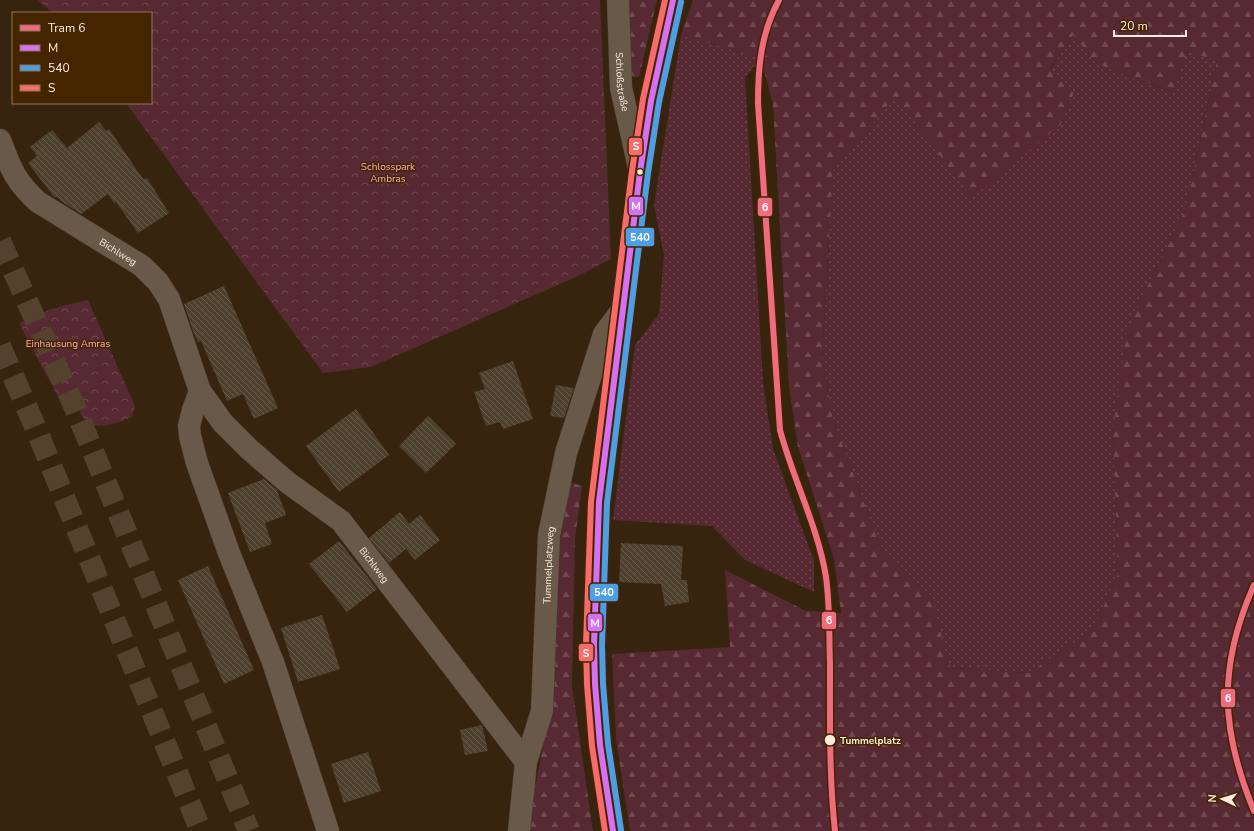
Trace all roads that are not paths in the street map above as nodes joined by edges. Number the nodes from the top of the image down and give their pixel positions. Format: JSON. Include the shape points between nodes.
{"nodes":[{"id":1,"x":618,"y":0,"type":"edge"},
{"id":2,"x":673,"y":0,"type":"edge"},
{"id":3,"x":0,"y":140,"type":"edge"},
{"id":4,"x":640,"y":172,"type":"junction"},
{"id":5,"x":622,"y":310,"type":"junction"},
{"id":6,"x":200,"y":391,"type":"junction"},
{"id":7,"x":526,"y":762,"type":"junction"},
{"id":8,"x":328,"y":831,"type":"edge"},
{"id":9,"x":519,"y":831,"type":"edge"},
{"id":10,"x":613,"y":831,"type":"edge"}],
"edges":[{"from":1,"to":4,"type":"street","name":"Schloßstraße","via":[[621,88]]},
{"from":2,"to":4,"type":"street","via":[[651,101]]},
{"from":3,"to":6,"type":"street","name":"Bichlweg","via":[[13,174],[23,189],[38,202],[142,266],[158,282],[169,299]]},
{"from":4,"to":5,"type":"street","name":"Schloßstraße"},
{"from":5,"to":7,"type":"street","name":"Tummelplatzweg","via":[[604,334],[566,454],[549,535],[542,711]]},
{"from":5,"to":10,"type":"street","name":"Schloßstraße","via":[[599,502],[594,645],[600,745]]},
{"from":6,"to":7,"type":"street","name":"Bichlweg","via":[[223,423],[249,449],[287,482],[341,520]]},
{"from":6,"to":8,"type":"street","via":[[189,426],[197,463],[229,553],[273,662]]},
{"from":7,"to":9,"type":"street","name":"Tummelplatzweg"}]}
